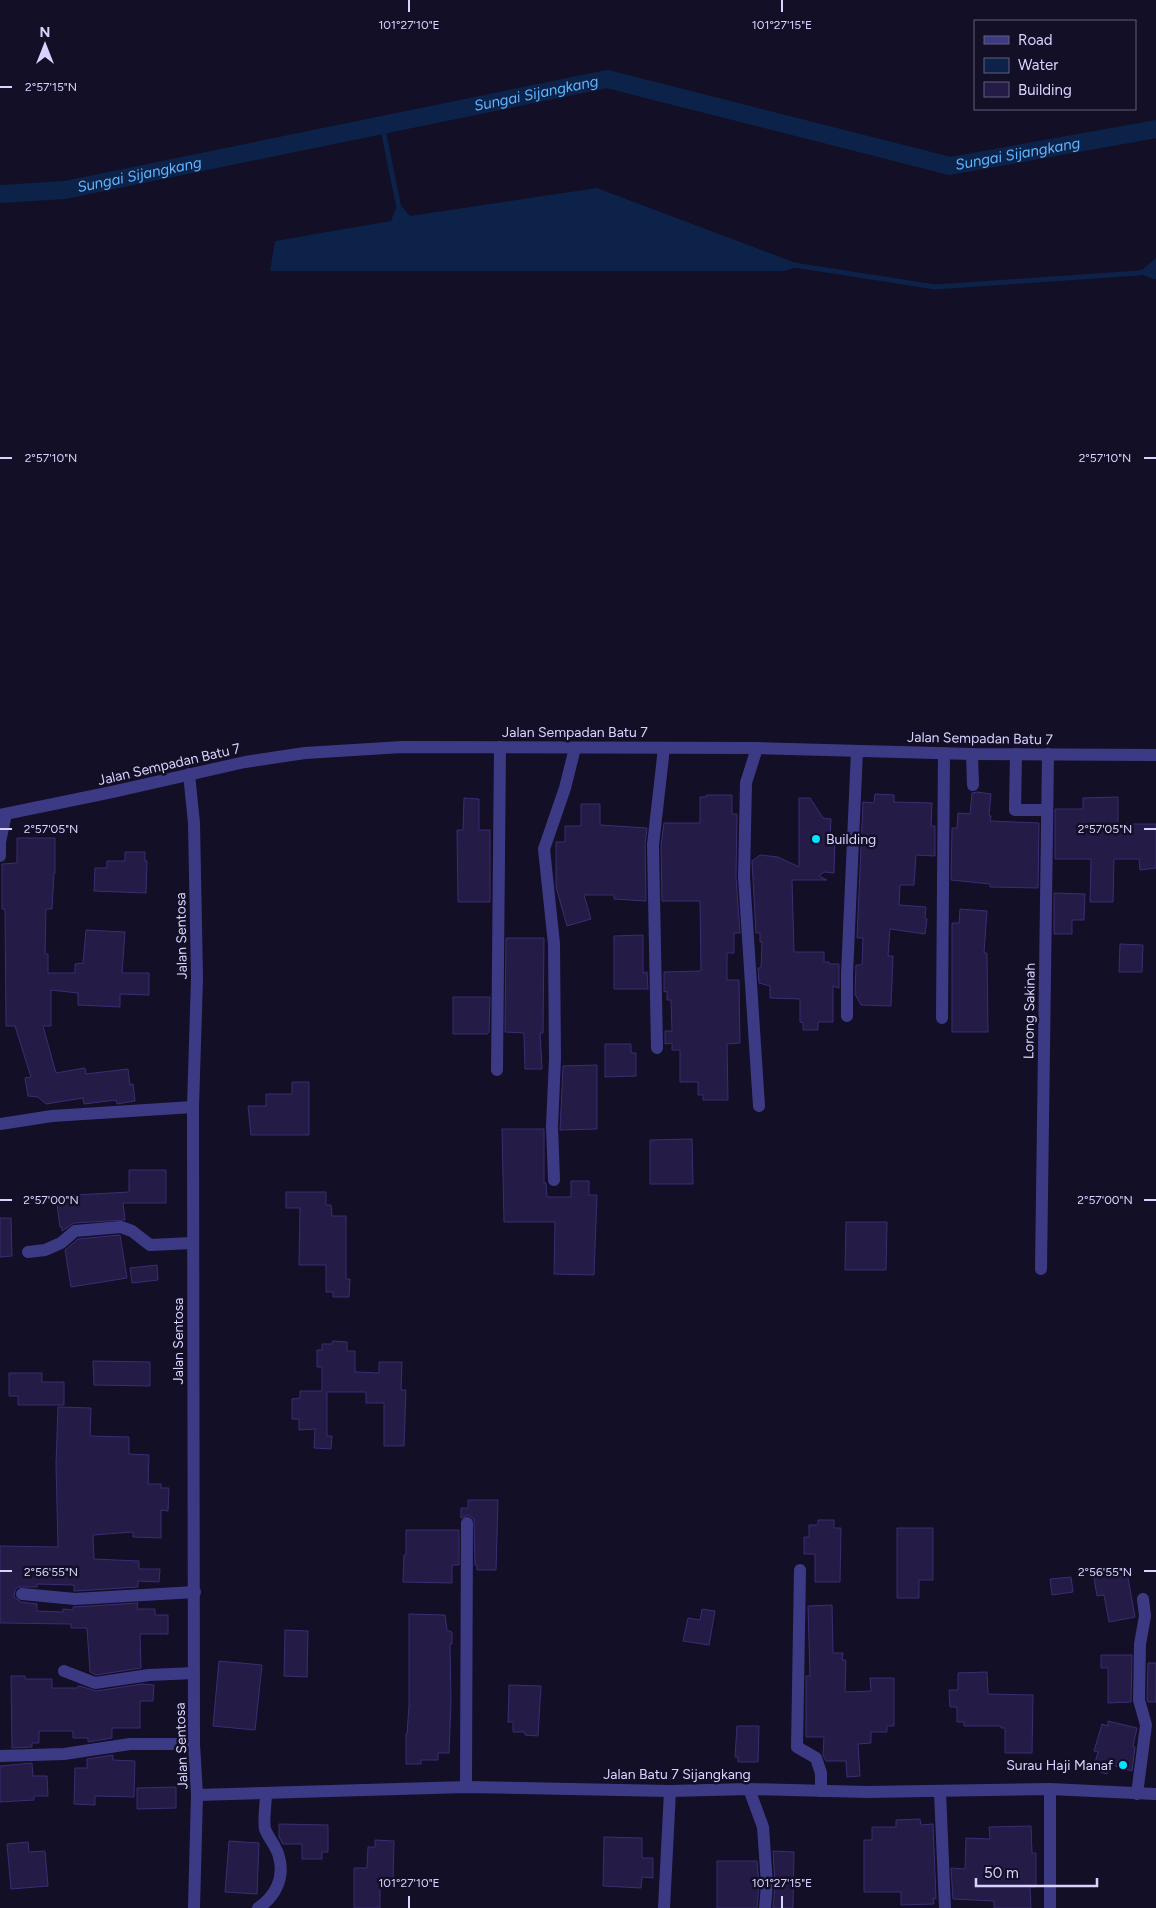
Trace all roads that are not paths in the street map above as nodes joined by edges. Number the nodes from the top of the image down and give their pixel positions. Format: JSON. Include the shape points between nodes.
{"nodes":[{"id":1,"x":500,"y":747,"type":"junction"},
{"id":2,"x":575,"y":748,"type":"junction"},
{"id":3,"x":664,"y":748,"type":"junction"},
{"id":4,"x":758,"y":748,"type":"junction"},
{"id":5,"x":857,"y":751,"type":"junction"},
{"id":6,"x":944,"y":753,"type":"junction"},
{"id":7,"x":972,"y":754,"type":"junction"},
{"id":8,"x":1016,"y":754,"type":"junction"},
{"id":9,"x":1048,"y":754,"type":"junction"},
{"id":10,"x":1156,"y":755,"type":"edge"},
{"id":11,"x":188,"y":774,"type":"junction"},
{"id":12,"x":974,"y":785,"type":"dead end"},
{"id":13,"x":1046,"y":810,"type":"junction"},
{"id":14,"x":3,"y":814,"type":"edge"},
{"id":15,"x":0,"y":842,"type":"edge"},
{"id":16,"x":0,"y":856,"type":"edge"},
{"id":17,"x":847,"y":1016,"type":"dead end"},
{"id":18,"x":942,"y":1018,"type":"dead end"},
{"id":19,"x":657,"y":1048,"type":"dead end"},
{"id":20,"x":497,"y":1070,"type":"dead end"},
{"id":21,"x":759,"y":1106,"type":"dead end"},
{"id":22,"x":192,"y":1107,"type":"junction"},
{"id":23,"x":0,"y":1124,"type":"edge"},
{"id":24,"x":554,"y":1180,"type":"dead end"},
{"id":25,"x":192,"y":1243,"type":"junction"},
{"id":26,"x":28,"y":1252,"type":"dead end"},
{"id":27,"x":1041,"y":1269,"type":"dead end"},
{"id":28,"x":467,"y":1523,"type":"dead end"},
{"id":29,"x":800,"y":1570,"type":"dead end"},
{"id":30,"x":195,"y":1592,"type":"junction"},
{"id":31,"x":22,"y":1594,"type":"dead end"},
{"id":32,"x":1143,"y":1599,"type":"dead end"},
{"id":33,"x":64,"y":1671,"type":"dead end"},
{"id":34,"x":194,"y":1673,"type":"junction"},
{"id":35,"x":194,"y":1744,"type":"junction"},
{"id":36,"x":0,"y":1756,"type":"edge"},
{"id":37,"x":466,"y":1786,"type":"junction"},
{"id":38,"x":749,"y":1789,"type":"junction"},
{"id":39,"x":670,"y":1790,"type":"junction"},
{"id":40,"x":821,"y":1790,"type":"junction"},
{"id":41,"x":1050,"y":1790,"type":"junction"},
{"id":42,"x":940,"y":1792,"type":"junction"},
{"id":43,"x":266,"y":1794,"type":"junction"},
{"id":44,"x":1137,"y":1794,"type":"junction"},
{"id":45,"x":1156,"y":1794,"type":"edge"},
{"id":46,"x":197,"y":1795,"type":"junction"},
{"id":47,"x":194,"y":1908,"type":"edge"},
{"id":48,"x":258,"y":1908,"type":"edge"},
{"id":49,"x":664,"y":1908,"type":"edge"},
{"id":50,"x":765,"y":1908,"type":"edge"},
{"id":51,"x":945,"y":1908,"type":"edge"},
{"id":52,"x":1050,"y":1908,"type":"edge"}],
"edges":[{"from":1,"to":2,"type":"street","name":"Jalan Sempadan Batu 7"},
{"from":1,"to":11,"type":"street","name":"Jalan Sempadan Batu 7","via":[[402,747],[305,753]]},
{"from":1,"to":20,"type":"street"},
{"from":2,"to":3,"type":"street","name":"Jalan Sempadan Batu 7"},
{"from":2,"to":24,"type":"street","via":[[544,849],[554,944]]},
{"from":3,"to":4,"type":"street","name":"Jalan Sempadan Batu 7"},
{"from":3,"to":19,"type":"street","via":[[653,845]]},
{"from":4,"to":5,"type":"street","name":"Jalan Sempadan Batu 7"},
{"from":4,"to":21,"type":"street","via":[[746,783],[744,877]]},
{"from":5,"to":6,"type":"street","name":"Jalan Sempadan Batu 7"},
{"from":5,"to":17,"type":"street"},
{"from":6,"to":7,"type":"street","name":"Jalan Sempadan Batu 7"},
{"from":6,"to":18,"type":"street"},
{"from":7,"to":8,"type":"street","name":"Jalan Sempadan Batu 7"},
{"from":7,"to":12,"type":"street"},
{"from":8,"to":9,"type":"street","name":"Jalan Sempadan Batu 7"},
{"from":8,"to":13,"type":"street","via":[[1015,810]]},
{"from":9,"to":10,"type":"street","name":"Jalan Sempadan Batu 7"},
{"from":9,"to":13,"type":"street","name":"Lorong Sakinah"},
{"from":11,"to":14,"type":"street","name":"Jalan Sempadan Batu 7"},
{"from":11,"to":22,"type":"street","name":"Jalan Sentosa","via":[[194,823],[197,978]]},
{"from":13,"to":27,"type":"street","name":"Lorong Sakinah"},
{"from":14,"to":15,"type":"street"},
{"from":15,"to":16,"type":"street"},
{"from":22,"to":23,"type":"street","via":[[52,1116]]},
{"from":22,"to":25,"type":"street","name":"Jalan Sentosa"},
{"from":25,"to":26,"type":"street","via":[[150,1246],[132,1231],[121,1227],[75,1231],[61,1243],[45,1250]]},
{"from":25,"to":30,"type":"street","name":"Jalan Sentosa"},
{"from":28,"to":37,"type":"street"},
{"from":29,"to":40,"type":"street","via":[[797,1747],[816,1758],[821,1773]]},
{"from":30,"to":31,"type":"street","via":[[75,1599]]},
{"from":30,"to":34,"type":"street","name":"Jalan Sentosa"},
{"from":32,"to":44,"type":"street","via":[[1145,1616],[1140,1644],[1139,1700],[1146,1725]]},
{"from":33,"to":34,"type":"street","via":[[95,1683],[149,1675]]},
{"from":34,"to":35,"type":"street","name":"Jalan Sentosa"},
{"from":35,"to":36,"type":"street","via":[[130,1744],[64,1754]]},
{"from":35,"to":46,"type":"street","name":"Jalan Sentosa"},
{"from":37,"to":39,"type":"street","name":"Jalan Batu 7 Sijangkang"},
{"from":37,"to":43,"type":"street","name":"Jalan Batu 7 Sijangkang"},
{"from":38,"to":39,"type":"street","name":"Jalan Batu 7 Sijangkang"},
{"from":38,"to":40,"type":"street","name":"Jalan Batu 7 Sijangkang"},
{"from":38,"to":50,"type":"street","via":[[763,1827],[767,1884]]},
{"from":39,"to":49,"type":"street"},
{"from":40,"to":42,"type":"street","name":"Jalan Batu 7 Sijangkang"},
{"from":41,"to":42,"type":"street","name":"Jalan Batu 7 Sijangkang"},
{"from":41,"to":44,"type":"street","name":"Jalan Batu 7 Sijangkang"},
{"from":41,"to":52,"type":"street"},
{"from":42,"to":51,"type":"street"},
{"from":43,"to":46,"type":"street","name":"Jalan Batu 7 Sijangkang"},
{"from":43,"to":48,"type":"street","via":[[265,1828],[279,1857],[280,1874],[270,1899]]},
{"from":44,"to":45,"type":"street","name":"Jalan Batu 7 Sijangkang"},
{"from":46,"to":47,"type":"street","name":"Jalan Sentosa"}]}
